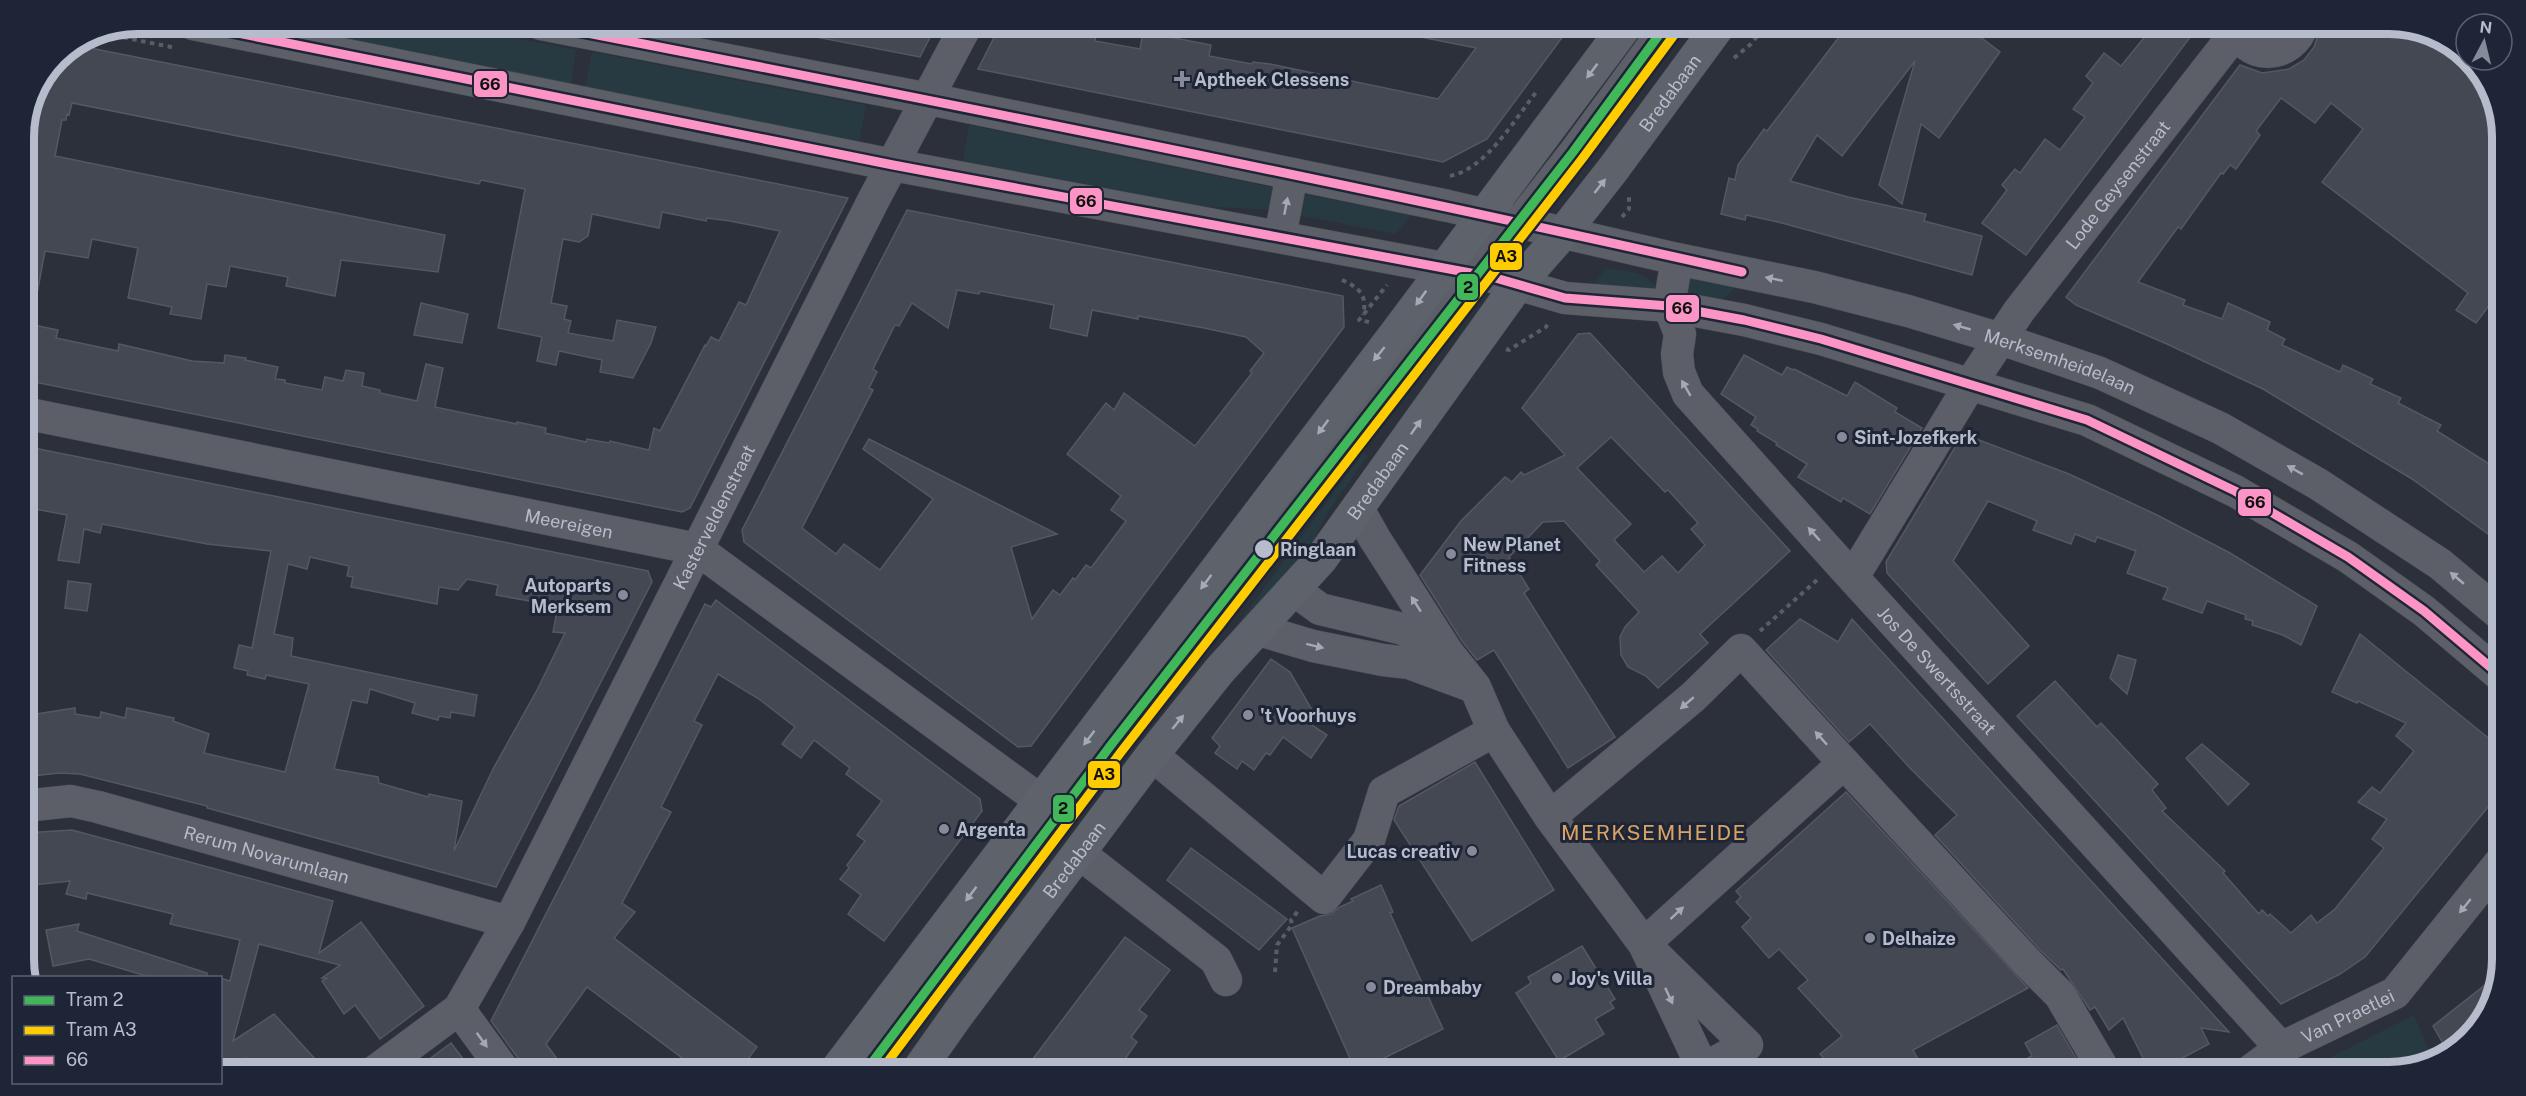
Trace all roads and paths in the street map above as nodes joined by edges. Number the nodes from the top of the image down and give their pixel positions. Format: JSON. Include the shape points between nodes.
{"nodes":[{"id":1,"x":243,"y":34,"type":"edge"},
{"id":2,"x":593,"y":34,"type":"edge"},
{"id":3,"x":962,"y":34,"type":"edge"},
{"id":4,"x":1619,"y":34,"type":"edge"},
{"id":5,"x":1662,"y":34,"type":"edge"},
{"id":6,"x":1674,"y":34,"type":"edge"},
{"id":7,"x":1713,"y":34,"type":"edge"},
{"id":8,"x":2231,"y":34,"type":"edge"},
{"id":9,"x":2240,"y":34,"type":"edge"},
{"id":10,"x":2300,"y":34,"type":"edge"},
{"id":11,"x":1541,"y":87,"type":"dead end"},
{"id":12,"x":928,"y":99,"type":"junction"},
{"id":13,"x":893,"y":165,"type":"junction"},
{"id":14,"x":1462,"y":173,"type":"dead end"},
{"id":15,"x":1292,"y":174,"type":"junction"},
{"id":16,"x":1484,"y":214,"type":"junction"},
{"id":17,"x":1526,"y":224,"type":"junction"},
{"id":18,"x":1564,"y":232,"type":"junction"},
{"id":19,"x":1280,"y":237,"type":"junction"},
{"id":20,"x":1677,"y":259,"type":"junction"},
{"id":21,"x":1443,"y":268,"type":"junction"},
{"id":22,"x":1496,"y":279,"type":"junction"},
{"id":23,"x":1670,"y":306,"type":"junction"},
{"id":24,"x":2001,"y":339,"type":"junction"},
{"id":25,"x":1971,"y":383,"type":"junction"},
{"id":26,"x":35,"y":415,"type":"edge"},
{"id":27,"x":1358,"y":508,"type":"junction"},
{"id":28,"x":697,"y":549,"type":"junction"},
{"id":29,"x":1844,"y":568,"type":"junction"},
{"id":30,"x":1294,"y":590,"type":"junction"},
{"id":31,"x":2492,"y":607,"type":"edge"},
{"id":32,"x":1259,"y":630,"type":"junction"},
{"id":33,"x":1414,"y":650,"type":"junction"},
{"id":34,"x":1741,"y":650,"type":"junction"},
{"id":35,"x":1448,"y":653,"type":"junction"},
{"id":36,"x":2492,"y":668,"type":"edge"},
{"id":37,"x":1475,"y":687,"type":"junction"},
{"id":38,"x":1494,"y":731,"type":"junction"},
{"id":39,"x":1152,"y":755,"type":"junction"},
{"id":40,"x":1844,"y":763,"type":"junction"},
{"id":41,"x":1041,"y":801,"type":"junction"},
{"id":42,"x":35,"y":805,"type":"edge"},
{"id":43,"x":1550,"y":817,"type":"junction"},
{"id":44,"x":1079,"y":852,"type":"junction"},
{"id":45,"x":2492,"y":873,"type":"edge"},
{"id":46,"x":1314,"y":889,"type":"junction"},
{"id":47,"x":509,"y":922,"type":"junction"},
{"id":48,"x":1275,"y":972,"type":"dead end"},
{"id":49,"x":1226,"y":981,"type":"dead end"},
{"id":50,"x":459,"y":1009,"type":"junction"},
{"id":51,"x":2281,"y":1048,"type":"junction"},
{"id":52,"x":387,"y":1062,"type":"edge"},
{"id":53,"x":498,"y":1062,"type":"edge"},
{"id":54,"x":843,"y":1062,"type":"edge"},
{"id":55,"x":875,"y":1062,"type":"edge"},
{"id":56,"x":895,"y":1062,"type":"edge"},
{"id":57,"x":924,"y":1062,"type":"edge"},
{"id":58,"x":2100,"y":1062,"type":"edge"},
{"id":59,"x":2262,"y":1062,"type":"edge"}],
"edges":[{"from":1,"to":13,"type":"street"},
{"from":2,"to":12,"type":"street"},
{"from":3,"to":12,"type":"street","name":"Kasterveldenstraat"},
{"from":4,"to":16,"type":"main road","one_way":true},
{"from":5,"to":17,"type":"street"},
{"from":6,"to":17,"type":"street","via":[[1621,108]]},
{"from":18,"to":7,"type":"main road","name":"Bredabaan","one_way":true},
{"from":8,"to":24,"type":"street","name":"Lode Geysenstraat","via":[[2019,310]]},
{"from":9,"to":10,"type":"street","name":"Lode Geysenstraat","via":[[2246,44],[2260,51],[2275,52],[2290,46]]},
{"from":11,"to":14,"type":"path","via":[[1498,141]]},
{"from":12,"to":13,"type":"street","name":"Kasterveldenstraat"},
{"from":12,"to":15,"type":"street"},
{"from":13,"to":19,"type":"street"},
{"from":13,"to":28,"type":"street","name":"Kasterveldenstraat"},
{"from":15,"to":16,"type":"street"},
{"from":19,"to":15,"type":"street","one_way":true},
{"from":16,"to":17,"type":"street"},
{"from":16,"to":21,"type":"main road"},
{"from":17,"to":18,"type":"street"},
{"from":17,"to":22,"type":"street"},
{"from":18,"to":20,"type":"street","name":"Merksemheidelaan"},
{"from":18,"to":22,"type":"main road","name":"Bredabaan"},
{"from":19,"to":21,"type":"street"},
{"from":20,"to":23,"type":"street","name":"Jos De Swertsstraat"},
{"from":24,"to":20,"type":"street","name":"Merksemheidelaan","one_way":true,"via":[[1814,287]]},
{"from":21,"to":22,"type":"street"},
{"from":21,"to":41,"type":"main road","one_way":true},
{"from":22,"to":23,"type":"street","via":[[1565,298]]},
{"from":27,"to":22,"type":"main road","name":"Bredabaan","one_way":true},
{"from":22,"to":55,"type":"street","via":[[1160,683]]},
{"from":22,"to":56,"type":"street","via":[[1351,454]]},
{"from":23,"to":25,"type":"street","via":[[1821,339]]},
{"from":29,"to":23,"type":"street","name":"Jos De Swertsstraat","one_way":true,"via":[[1688,394],[1679,372],[1680,334]]},
{"from":24,"to":25,"type":"street","name":"Lode Geysenstraat"},
{"from":31,"to":24,"type":"street","name":"Merksemheidelaan","one_way":true,"via":[[2431,558],[2318,484],[2220,428],[2100,373]]},
{"from":25,"to":29,"type":"street","name":"Lode Geysenstraat"},
{"from":25,"to":36,"type":"street","via":[[2087,420],[2235,491],[2348,557],[2424,611]]},
{"from":26,"to":28,"type":"street","name":"Meereigen"},
{"from":27,"to":30,"type":"main road","name":"Bredabaan"},
{"from":35,"to":27,"type":"street","one_way":true},
{"from":28,"to":41,"type":"street","name":"Meereigen"},
{"from":28,"to":47,"type":"street","name":"Kasterveldenstraat"},
{"from":29,"to":34,"type":"path"},
{"from":29,"to":51,"type":"street","name":"Jos De Swertsstraat"},
{"from":30,"to":32,"type":"main road","name":"Bredabaan"},
{"from":30,"to":33,"type":"street","via":[[1320,609],[1403,629]]},
{"from":32,"to":33,"type":"street","one_way":true,"via":[[1383,660]]},
{"from":39,"to":32,"type":"main road","name":"Bredabaan","one_way":true,"via":[[1219,671]]},
{"from":33,"to":35,"type":"street"},
{"from":33,"to":37,"type":"street"},
{"from":40,"to":34,"type":"street","one_way":true},
{"from":34,"to":43,"type":"street","one_way":true,"via":[[1693,698]]},
{"from":35,"to":37,"type":"street"},
{"from":37,"to":38,"type":"street"},
{"from":38,"to":43,"type":"street"},
{"from":38,"to":46,"type":"street","via":[[1384,792],[1369,840],[1324,897]]},
{"from":39,"to":44,"type":"main road","name":"Bredabaan"},
{"from":39,"to":46,"type":"street"},
{"from":43,"to":40,"type":"street","one_way":true,"via":[[1644,944]]},
{"from":40,"to":58,"type":"street","via":[[2060,995]]},
{"from":41,"to":54,"type":"main road","one_way":true},
{"from":42,"to":47,"type":"street","name":"Rerum Novarumlaan","via":[[71,801],[98,807]]},
{"from":44,"to":49,"type":"street","via":[[1216,960]]},
{"from":44,"to":57,"type":"main road","name":"Bredabaan"},
{"from":45,"to":51,"type":"street","name":"Van Praetlei","one_way":true,"via":[[2395,993]]},
{"from":46,"to":48,"type":"path","via":[[1277,945]]},
{"from":47,"to":50,"type":"street","name":"Kasterveldenstraat"},
{"from":50,"to":52,"type":"street"},
{"from":50,"to":53,"type":"street","one_way":true},
{"from":51,"to":59,"type":"street","name":"Van Praetlei"}]}
